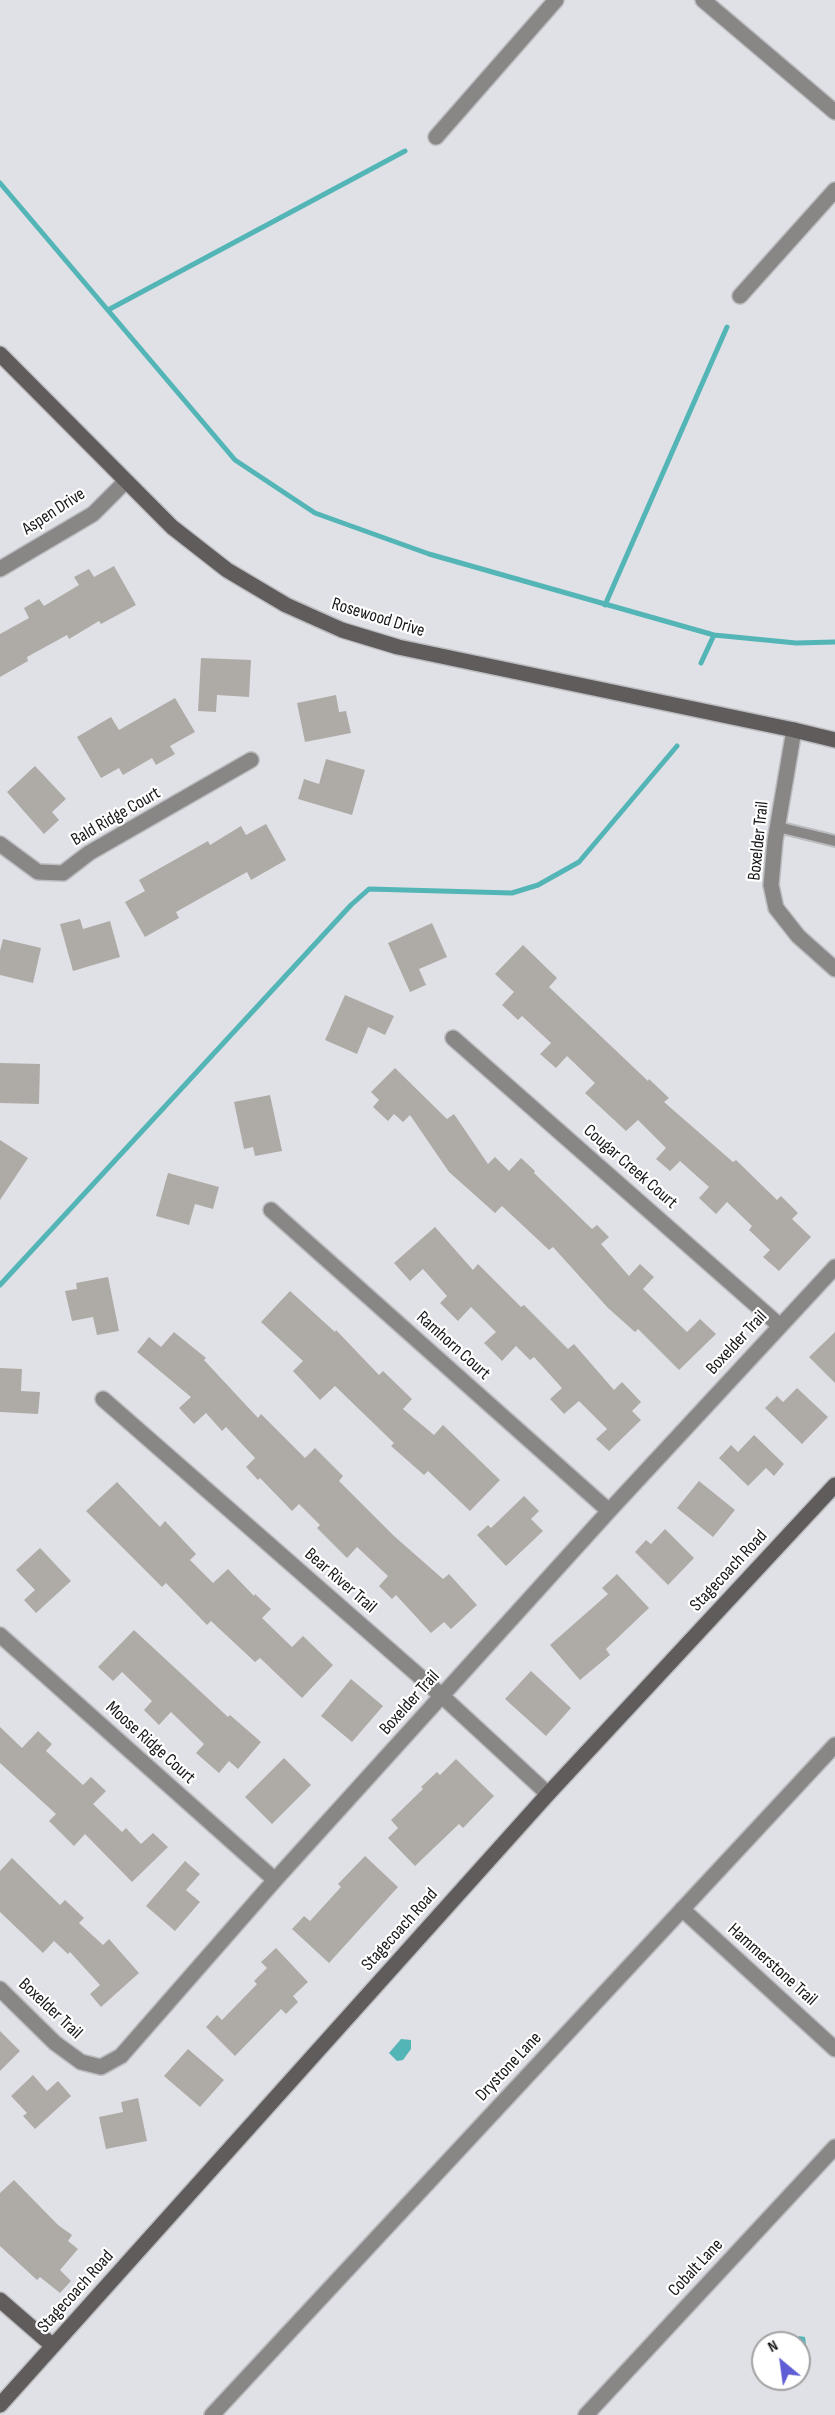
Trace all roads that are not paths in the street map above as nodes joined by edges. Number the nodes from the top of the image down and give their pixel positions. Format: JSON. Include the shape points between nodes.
{"nodes":[{"id":1,"x":556,"y":0,"type":"edge"},
{"id":2,"x":703,"y":0,"type":"edge"},
{"id":3,"x":835,"y":112,"type":"edge"},
{"id":4,"x":436,"y":136,"type":"dead end"},
{"id":5,"x":835,"y":190,"type":"edge"},
{"id":6,"x":740,"y":296,"type":"dead end"},
{"id":7,"x":0,"y":354,"type":"edge"},
{"id":8,"x":125,"y":482,"type":"junction"},
{"id":9,"x":0,"y":569,"type":"edge"},
{"id":10,"x":794,"y":730,"type":"junction"},
{"id":11,"x":835,"y":740,"type":"edge"},
{"id":12,"x":251,"y":760,"type":"dead end"},
{"id":13,"x":778,"y":827,"type":"junction"},
{"id":14,"x":835,"y":841,"type":"edge"},
{"id":15,"x":0,"y":844,"type":"edge"},
{"id":16,"x":835,"y":969,"type":"edge"},
{"id":17,"x":453,"y":1038,"type":"dead end"},
{"id":18,"x":271,"y":1210,"type":"dead end"},
{"id":19,"x":835,"y":1267,"type":"edge"},
{"id":20,"x":780,"y":1326,"type":"junction"},
{"id":21,"x":103,"y":1399,"type":"dead end"},
{"id":22,"x":835,"y":1485,"type":"edge"},
{"id":23,"x":609,"y":1511,"type":"junction"},
{"id":24,"x":0,"y":1635,"type":"edge"},
{"id":25,"x":442,"y":1696,"type":"junction"},
{"id":26,"x":835,"y":1745,"type":"edge"},
{"id":27,"x":549,"y":1794,"type":"junction"},
{"id":28,"x":275,"y":1880,"type":"junction"},
{"id":29,"x":682,"y":1909,"type":"junction"},
{"id":30,"x":0,"y":1989,"type":"edge"},
{"id":31,"x":835,"y":2049,"type":"edge"},
{"id":32,"x":835,"y":2147,"type":"edge"},
{"id":33,"x":0,"y":2300,"type":"edge"},
{"id":34,"x":53,"y":2346,"type":"junction"},
{"id":35,"x":0,"y":2405,"type":"edge"},
{"id":36,"x":212,"y":2415,"type":"edge"},
{"id":37,"x":586,"y":2415,"type":"edge"}],
"edges":[{"from":1,"to":4,"type":"street"},
{"from":2,"to":3,"type":"street"},
{"from":5,"to":6,"type":"street"},
{"from":7,"to":8,"type":"main road","name":"Rosewood Drive"},
{"from":8,"to":9,"type":"street","name":"Aspen Drive","via":[[93,514]]},
{"from":8,"to":10,"type":"main road","name":"Rosewood Drive","via":[[172,527],[227,570],[286,605],[342,630],[398,647]]},
{"from":10,"to":11,"type":"main road","name":"Rosewood Drive"},
{"from":10,"to":13,"type":"street","name":"Boxelder Trail"},
{"from":12,"to":15,"type":"street","name":"Bald Ridge Court","via":[[89,853],[63,873],[38,872]]},
{"from":13,"to":14,"type":"lane"},
{"from":13,"to":16,"type":"street","name":"Boxelder Trail","via":[[771,885],[776,908],[798,936]]},
{"from":17,"to":20,"type":"street","name":"Cougar Creek Court"},
{"from":18,"to":23,"type":"street","name":"Ramhorn Court"},
{"from":19,"to":20,"type":"street","name":"Boxelder Trail"},
{"from":20,"to":23,"type":"street","name":"Boxelder Trail"},
{"from":21,"to":25,"type":"street","name":"Bear River Trail"},
{"from":22,"to":27,"type":"main road","name":"Stagecoach Road"},
{"from":23,"to":25,"type":"street","name":"Boxelder Trail"},
{"from":24,"to":28,"type":"street","name":"Moose Ridge Court"},
{"from":25,"to":27,"type":"street","name":"Bear River Trail"},
{"from":25,"to":28,"type":"street","name":"Boxelder Trail"},
{"from":26,"to":29,"type":"street","name":"Drystone Lane"},
{"from":27,"to":34,"type":"main road","name":"Stagecoach Road"},
{"from":28,"to":30,"type":"street","name":"Boxelder Trail","via":[[121,2056],[101,2067],[81,2062],[55,2043]]},
{"from":29,"to":31,"type":"street","name":"Hammerstone Trail"},
{"from":29,"to":36,"type":"street","name":"Drystone Lane"},
{"from":32,"to":37,"type":"street","name":"Cobalt Lane"},
{"from":33,"to":34,"type":"main road"},
{"from":34,"to":35,"type":"main road","name":"Stagecoach Road"}]}
